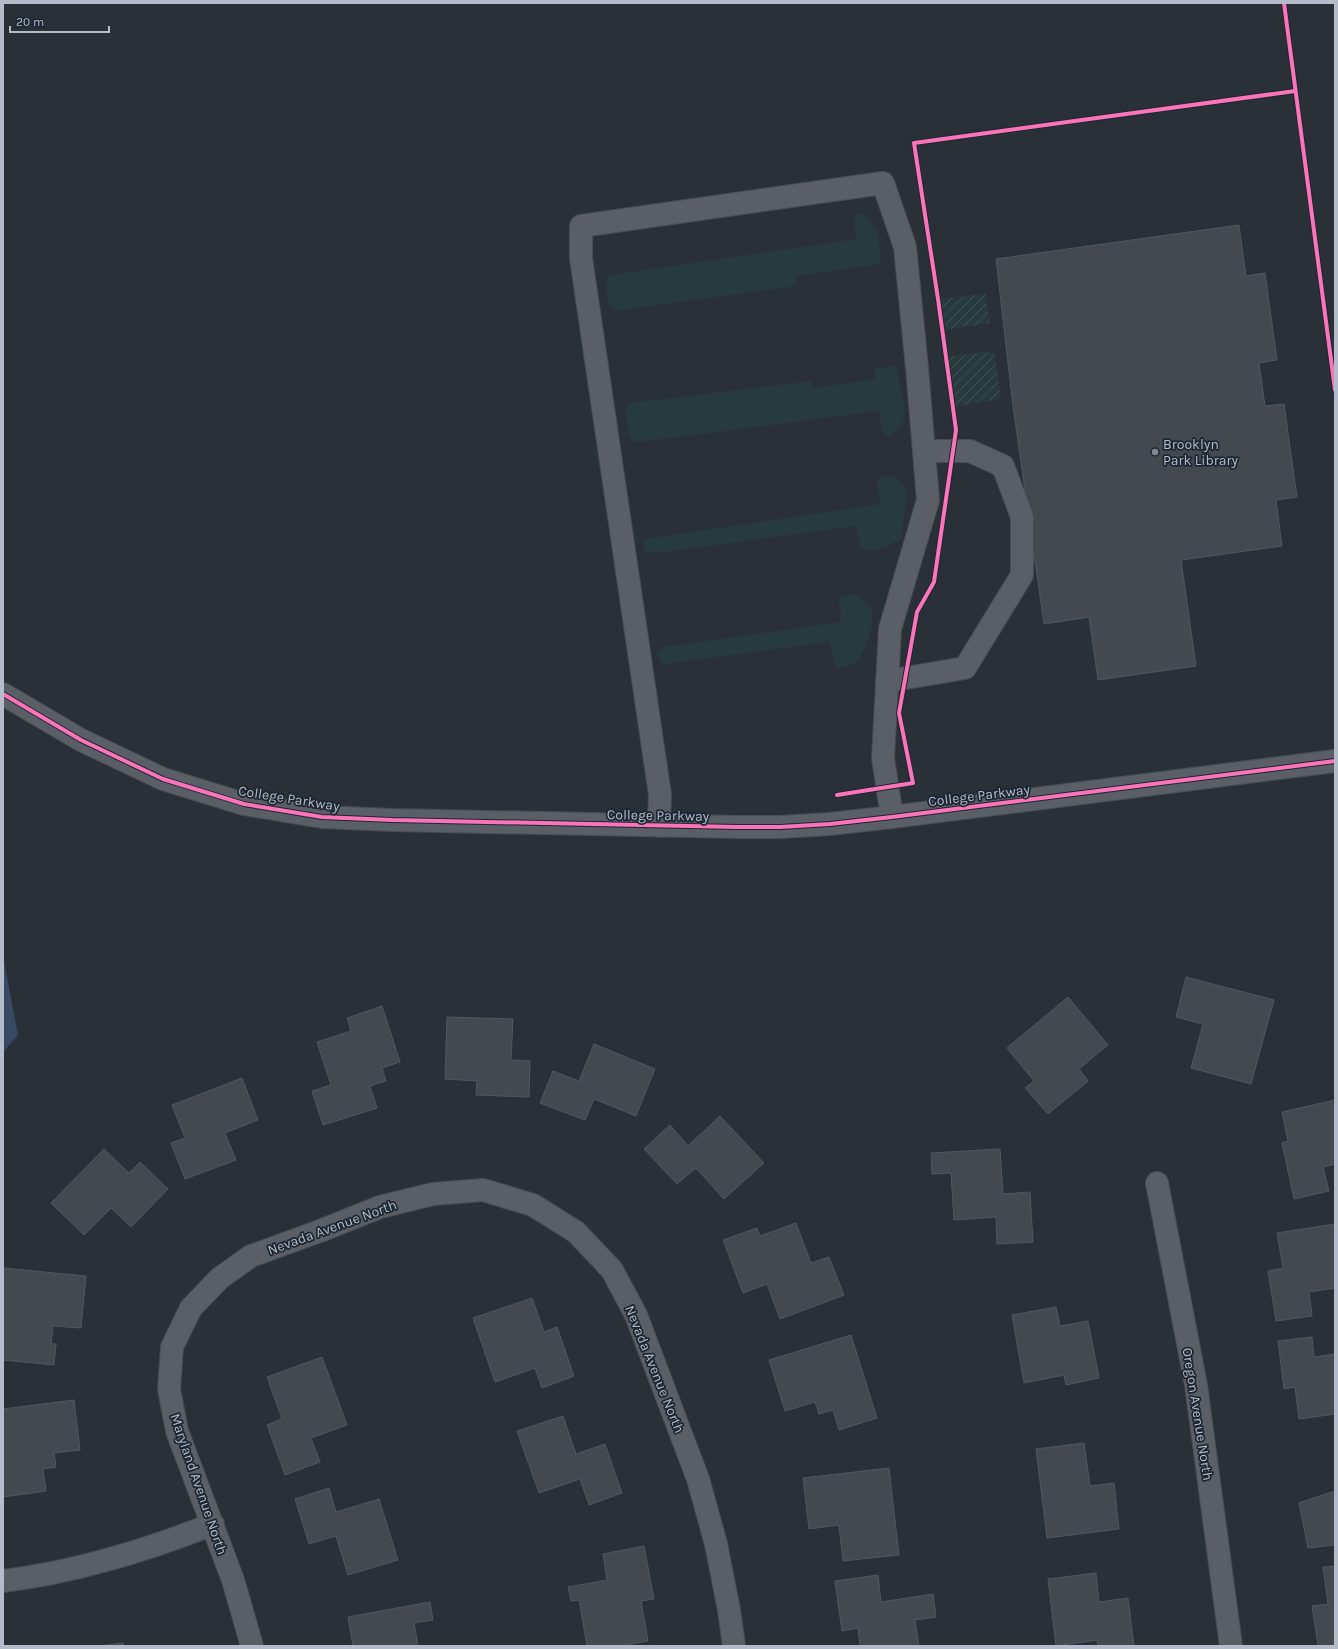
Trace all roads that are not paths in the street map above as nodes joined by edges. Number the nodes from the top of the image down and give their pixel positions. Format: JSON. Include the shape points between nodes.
{"nodes":[{"id":1,"x":924,"y":451,"type":"junction"},
{"id":2,"x":888,"y":681,"type":"junction"},
{"id":3,"x":3,"y":694,"type":"edge"},
{"id":4,"x":1335,"y":761,"type":"edge"},
{"id":5,"x":892,"y":817,"type":"junction"},
{"id":6,"x":659,"y":826,"type":"junction"},
{"id":7,"x":1157,"y":1183,"type":"dead end"},
{"id":8,"x":251,"y":1256,"type":"joint"},
{"id":9,"x":213,"y":1524,"type":"junction"},
{"id":10,"x":3,"y":1581,"type":"edge"},
{"id":11,"x":252,"y":1646,"type":"edge"},
{"id":12,"x":734,"y":1646,"type":"edge"},
{"id":13,"x":1231,"y":1646,"type":"edge"}],
"edges":[{"from":1,"to":2,"type":"street","via":[[928,500],[890,629]]},
{"from":1,"to":2,"type":"street","via":[[970,451],[1003,466],[1022,517],[1022,575],[965,668]]},
{"from":1,"to":6,"type":"street","via":[[905,247],[884,183],[581,226],[581,258],[660,795]]},
{"from":2,"to":5,"type":"street","via":[[883,758]]},
{"from":3,"to":6,"type":"street","name":"College Parkway","via":[[81,740],[163,779],[244,804],[322,817]]},
{"from":4,"to":5,"type":"street","name":"College Parkway"},
{"from":5,"to":6,"type":"street","name":"College Parkway","via":[[780,827]]},
{"from":7,"to":13,"type":"street","name":"Oregon Avenue North","via":[[1196,1385]]},
{"from":8,"to":9,"type":"street","name":"Maryland Avenue North","via":[[220,1278],[191,1308],[172,1347],[169,1389],[178,1430]]},
{"from":8,"to":12,"type":"street","name":"Nevada Avenue North","via":[[380,1207],[433,1194],[483,1190],[533,1205],[576,1232],[612,1270],[636,1315],[698,1479],[716,1544]]},
{"from":9,"to":10,"type":"street","via":[[98,1564]]},
{"from":9,"to":11,"type":"street","name":"Maryland Avenue North"}]}
